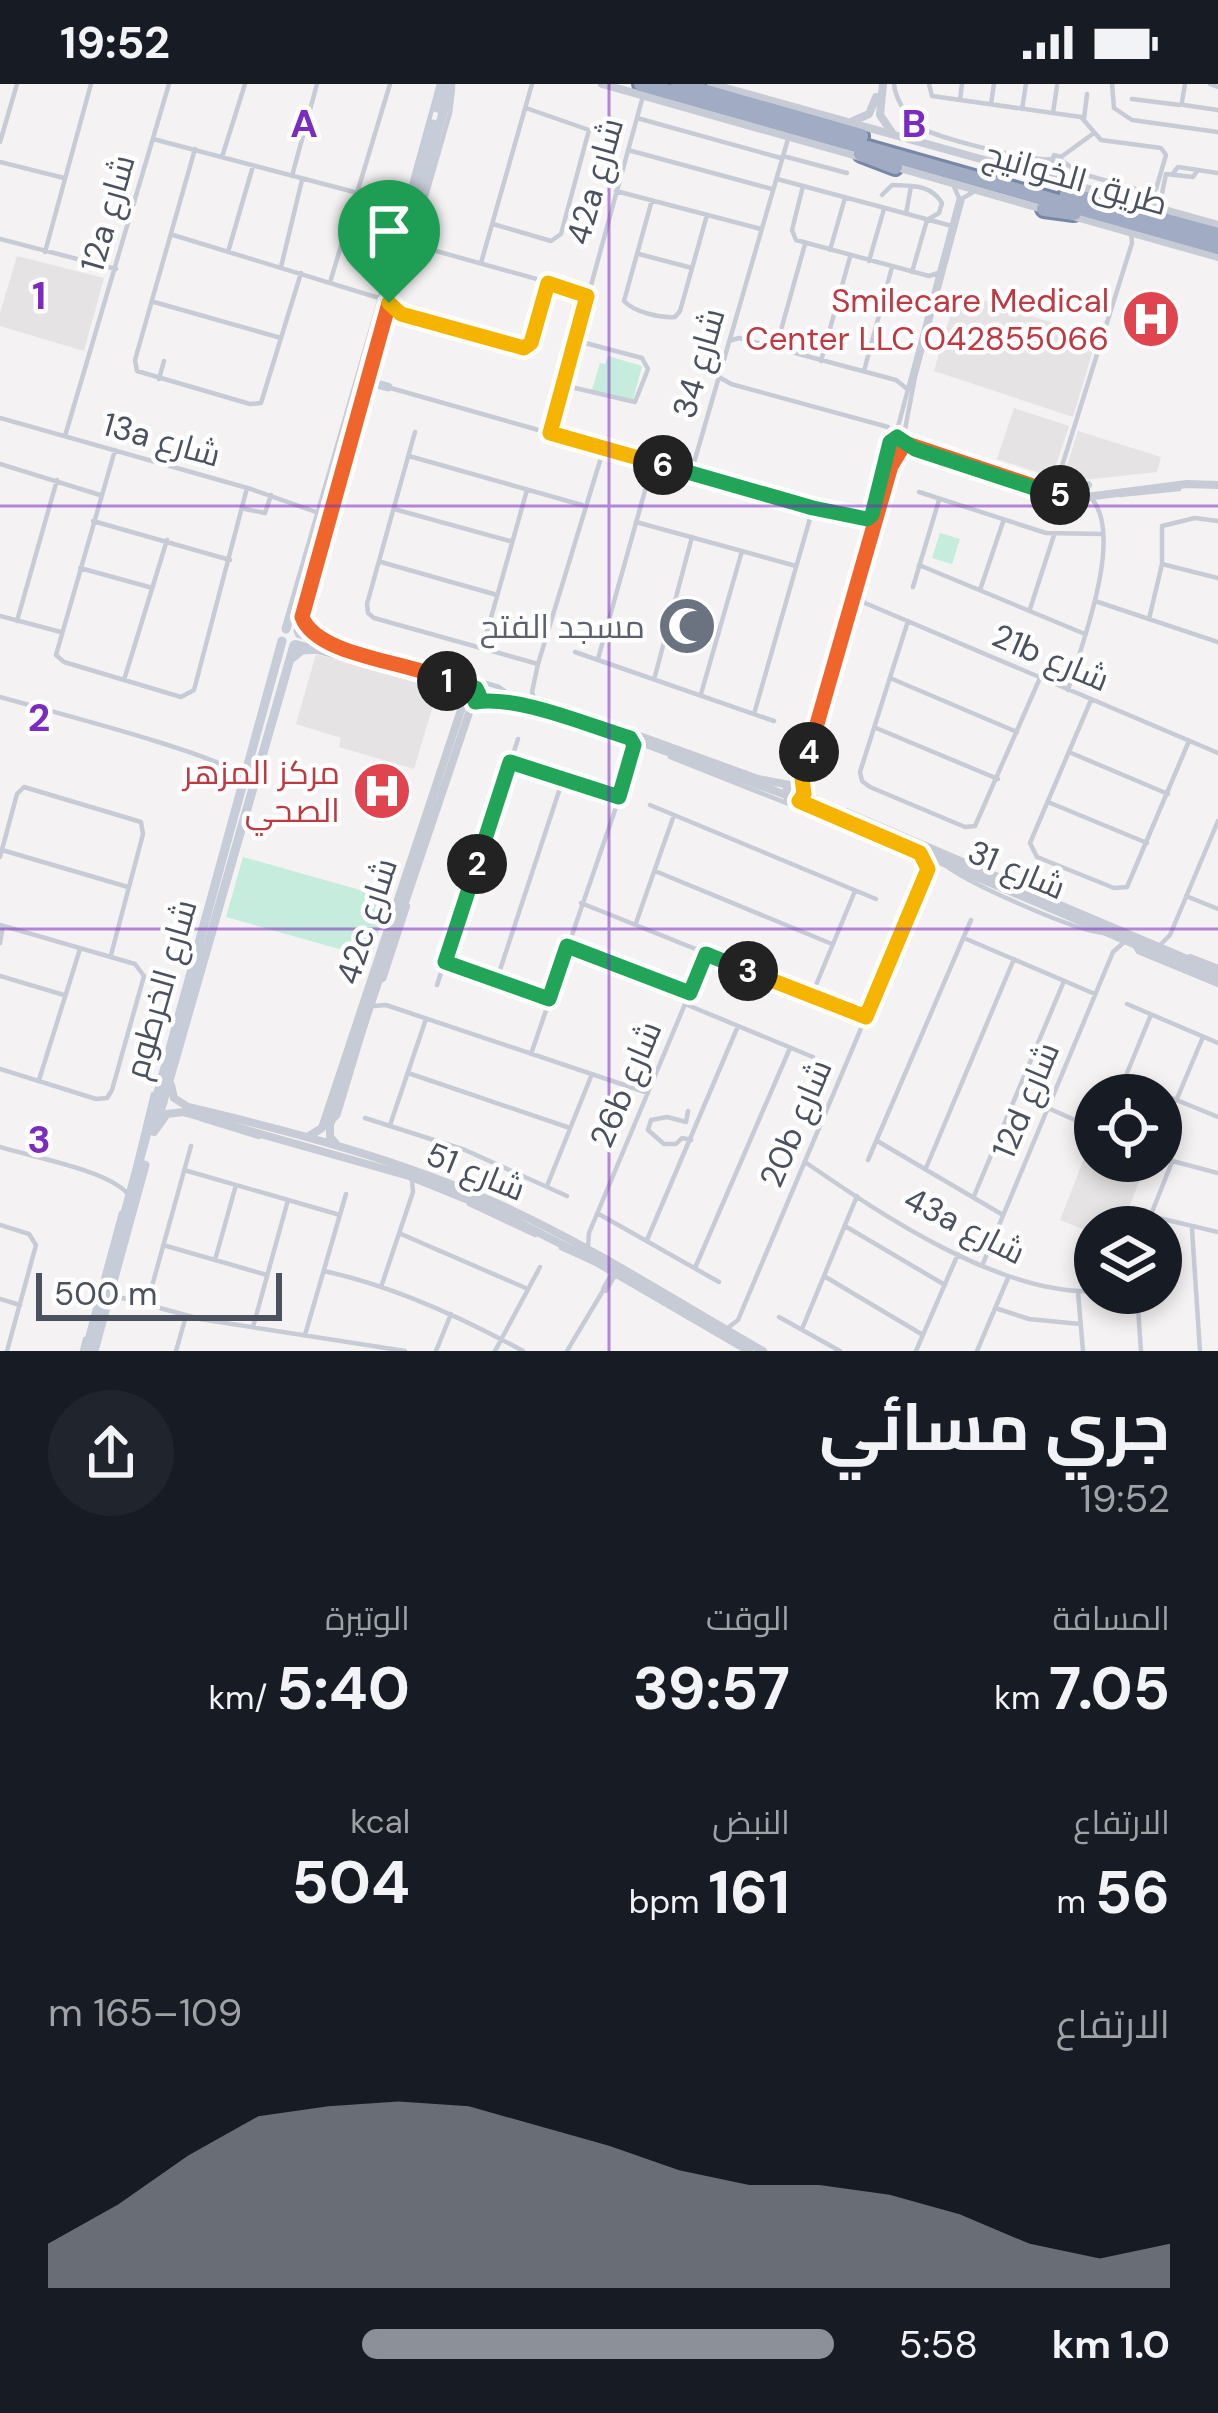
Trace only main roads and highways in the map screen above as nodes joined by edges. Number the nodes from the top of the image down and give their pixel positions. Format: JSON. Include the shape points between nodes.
{"nodes":[{"id":1,"x":446,"y":84,"type":"edge"},
{"id":2,"x":693,"y":85,"type":"edge"},
{"id":3,"x":642,"y":90,"type":"edge"},
{"id":4,"x":813,"y":132,"type":"junction"},
{"id":5,"x":895,"y":167,"type":"road end"},
{"id":6,"x":417,"y":180,"type":"junction"},
{"id":7,"x":419,"y":196,"type":"junction"},
{"id":8,"x":1044,"y":209,"type":"road end"},
{"id":9,"x":1117,"y":218,"type":"junction"},
{"id":10,"x":1218,"y":236,"type":"edge"},
{"id":11,"x":1218,"y":247,"type":"edge"},
{"id":12,"x":386,"y":306,"type":"junction"},
{"id":13,"x":372,"y":341,"type":"junction"},
{"id":14,"x":370,"y":373,"type":"junction"},
{"id":15,"x":388,"y":387,"type":"road end"},
{"id":16,"x":306,"y":600,"type":"junction"},
{"id":17,"x":295,"y":637,"type":"junction"},
{"id":18,"x":332,"y":645,"type":"road end"},
{"id":19,"x":320,"y":649,"type":"road end"},
{"id":20,"x":278,"y":670,"type":"junction"},
{"id":21,"x":188,"y":1002,"type":"junction"},
{"id":22,"x":145,"y":1144,"type":"junction"},
{"id":23,"x":136,"y":1182,"type":"junction"},
{"id":24,"x":87,"y":1343,"type":"edge"}],
"edges":[{"from":1,"to":6,"type":"main road","name":"شارع الخرطوم"},
{"from":1,"to":7,"type":"main road","name":"شارع الخرطوم"},
{"from":2,"to":10,"type":"highway","name":"طريق الخوانيج"},
{"from":3,"to":4,"type":"highway","name":"طريق الخوانيج"},
{"from":4,"to":5,"type":"highway"},
{"from":4,"to":9,"type":"highway","name":"طريق الخوانيج"},
{"from":6,"to":7,"type":"main road"},
{"from":6,"to":12,"type":"main road","name":"شارع الخرطوم"},
{"from":7,"to":12,"type":"main road","name":"شارع الخرطوم"},
{"from":8,"to":9,"type":"highway"},
{"from":9,"to":11,"type":"highway","name":"طريق الخوانيج"},
{"from":12,"to":13,"type":"main road","name":"شارع الخرطوم"},
{"from":12,"to":14,"type":"main road","name":"شارع الخرطوم"},
{"from":13,"to":14,"type":"main road","via":[[364,378]]},
{"from":13,"to":17,"type":"main road","name":"شارع الخرطوم"},
{"from":14,"to":15,"type":"main road"},
{"from":14,"to":16,"type":"main road","name":"شارع الخرطوم"},
{"from":16,"to":17,"type":"main road","name":"شارع الخرطوم"},
{"from":16,"to":18,"type":"main road","via":[[309,632]]},
{"from":17,"to":20,"type":"main road","name":"شارع الخرطوم"},
{"from":17,"to":20,"type":"main road","name":"شارع الخرطوم","via":[[282,641]]},
{"from":19,"to":20,"type":"main road","via":[[298,652]]},
{"from":20,"to":21,"type":"main road","name":"شارع الخرطوم"},
{"from":20,"to":21,"type":"main road","name":"شارع الخرطوم"},
{"from":21,"to":22,"type":"main road","name":"شارع الخرطوم"},
{"from":21,"to":23,"type":"main road","name":"شارع الخرطوم"},
{"from":22,"to":23,"type":"main road"},
{"from":22,"to":23,"type":"main road","name":"شارع الخرطوم"},
{"from":23,"to":24,"type":"main road","name":"شارع الخرطوم"},
{"from":23,"to":24,"type":"main road","name":"شارع الخرطوم","via":[[108,1301]]}]}
